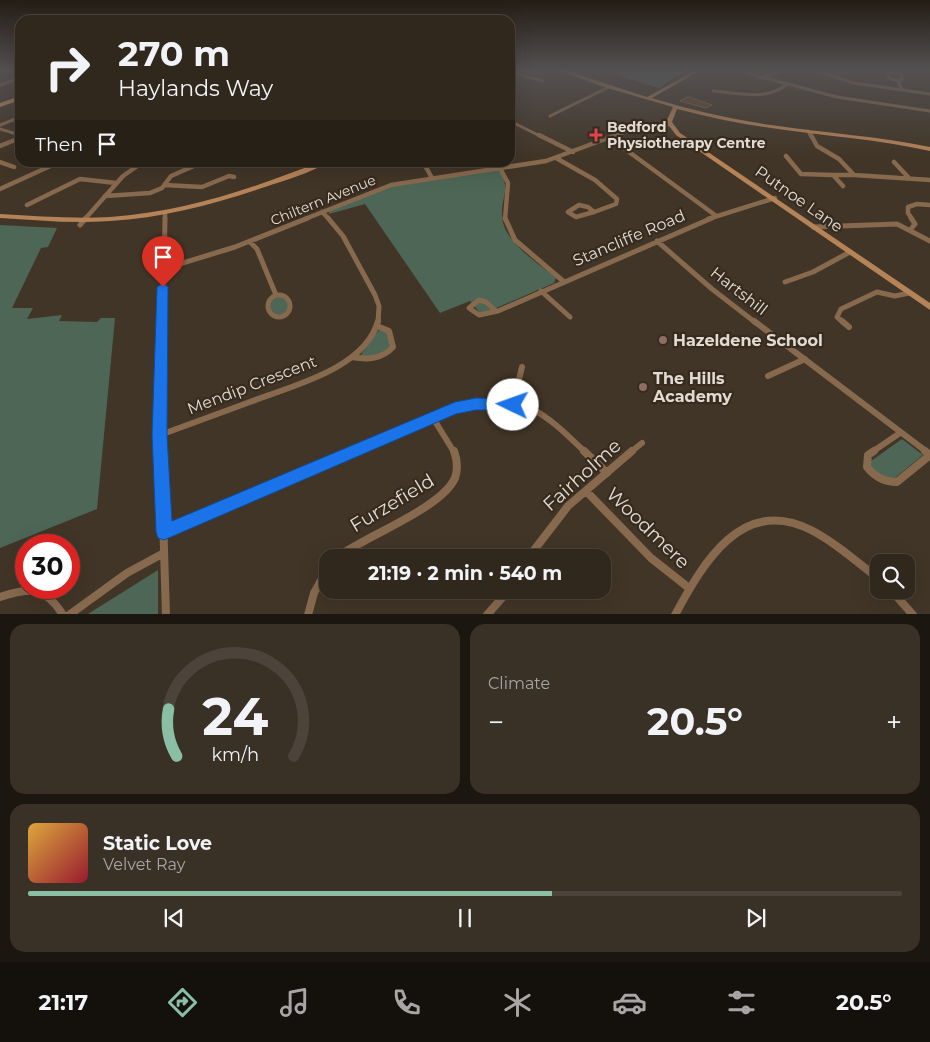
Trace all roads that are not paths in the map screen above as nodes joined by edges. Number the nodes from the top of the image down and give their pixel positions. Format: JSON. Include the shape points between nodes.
{"nodes":[{"id":1,"x":585,"y":99,"type":"edge"},
{"id":2,"x":650,"y":99,"type":"edge"},
{"id":3,"x":848,"y":99,"type":"edge"},
{"id":4,"x":15,"y":100,"type":"edge"},
{"id":5,"x":0,"y":105,"type":"edge"},
{"id":6,"x":676,"y":106,"type":"junction"},
{"id":7,"x":930,"y":111,"type":"edge"},
{"id":8,"x":550,"y":116,"type":"dead end"},
{"id":9,"x":15,"y":119,"type":"edge"},
{"id":10,"x":516,"y":123,"type":"edge"},
{"id":11,"x":0,"y":125,"type":"edge"},
{"id":12,"x":670,"y":125,"type":"junction"},
{"id":13,"x":0,"y":129,"type":"edge"},
{"id":14,"x":808,"y":131,"type":"junction"},
{"id":15,"x":15,"y":135,"type":"edge"},
{"id":16,"x":610,"y":138,"type":"junction"},
{"id":17,"x":15,"y":139,"type":"edge"},
{"id":18,"x":0,"y":146,"type":"edge"},
{"id":19,"x":930,"y":149,"type":"edge"},
{"id":20,"x":573,"y":152,"type":"junction"},
{"id":21,"x":786,"y":156,"type":"dead end"},
{"id":22,"x":556,"y":158,"type":"junction"},
{"id":23,"x":0,"y":162,"type":"edge"},
{"id":24,"x":894,"y":162,"type":"dead end"},
{"id":25,"x":515,"y":165,"type":"edge"},
{"id":26,"x":14,"y":167,"type":"dead end"},
{"id":27,"x":50,"y":167,"type":"edge"},
{"id":28,"x":135,"y":167,"type":"edge"},
{"id":29,"x":191,"y":167,"type":"edge"},
{"id":30,"x":313,"y":167,"type":"edge"},
{"id":31,"x":426,"y":167,"type":"edge"},
{"id":32,"x":506,"y":167,"type":"edge"},
{"id":33,"x":500,"y":168,"type":"junction"},
{"id":34,"x":833,"y":175,"type":"junction"},
{"id":35,"x":854,"y":175,"type":"junction"},
{"id":36,"x":234,"y":177,"type":"dead end"},
{"id":37,"x":908,"y":177,"type":"junction"},
{"id":38,"x":432,"y":178,"type":"junction"},
{"id":39,"x":930,"y":180,"type":"edge"},
{"id":40,"x":116,"y":183,"type":"junction"},
{"id":41,"x":164,"y":185,"type":"junction"},
{"id":42,"x":843,"y":186,"type":"dead end"},
{"id":43,"x":0,"y":189,"type":"edge"},
{"id":44,"x":245,"y":193,"type":"joint"},
{"id":45,"x":105,"y":196,"type":"junction"},
{"id":46,"x":775,"y":198,"type":"junction"},
{"id":47,"x":32,"y":204,"type":"dead end"},
{"id":48,"x":930,"y":205,"type":"edge"},
{"id":49,"x":322,"y":212,"type":"junction"},
{"id":50,"x":594,"y":212,"type":"junction"},
{"id":51,"x":165,"y":214,"type":"junction"},
{"id":52,"x":716,"y":215,"type":"junction"},
{"id":53,"x":0,"y":216,"type":"edge"},
{"id":54,"x":0,"y":221,"type":"edge"},
{"id":55,"x":82,"y":222,"type":"junction"},
{"id":56,"x":813,"y":227,"type":"junction"},
{"id":57,"x":911,"y":229,"type":"junction"},
{"id":58,"x":657,"y":241,"type":"junction"},
{"id":59,"x":930,"y":241,"type":"edge"},
{"id":60,"x":250,"y":242,"type":"junction"},
{"id":61,"x":850,"y":252,"type":"junction"},
{"id":62,"x":163,"y":269,"type":"junction"},
{"id":63,"x":563,"y":281,"type":"junction"},
{"id":64,"x":785,"y":282,"type":"dead end"},
{"id":65,"x":541,"y":290,"type":"junction"},
{"id":66,"x":909,"y":293,"type":"junction"},
{"id":67,"x":276,"y":295,"type":"junction"},
{"id":68,"x":930,"y":308,"type":"edge"},
{"id":69,"x":496,"y":311,"type":"dead end"},
{"id":70,"x":570,"y":317,"type":"dead end"},
{"id":71,"x":377,"y":326,"type":"junction"},
{"id":72,"x":849,"y":327,"type":"dead end"},
{"id":73,"x":352,"y":357,"type":"junction"},
{"id":74,"x":805,"y":360,"type":"junction"},
{"id":75,"x":522,"y":367,"type":"dead end"},
{"id":76,"x":768,"y":376,"type":"dead end"},
{"id":77,"x":513,"y":405,"type":"junction"},
{"id":78,"x":433,"y":418,"type":"junction"},
{"id":79,"x":900,"y":433,"type":"junction"},
{"id":80,"x":160,"y":435,"type":"junction"},
{"id":81,"x":642,"y":443,"type":"dead end"},
{"id":82,"x":930,"y":455,"type":"edge"},
{"id":83,"x":607,"y":473,"type":"junction"},
{"id":84,"x":586,"y":491,"type":"junction"},
{"id":85,"x":164,"y":532,"type":"junction"},
{"id":86,"x":348,"y":549,"type":"edge"},
{"id":87,"x":534,"y":549,"type":"edge"},
{"id":88,"x":162,"y":554,"type":"junction"},
{"id":89,"x":870,"y":573,"type":"edge"},
{"id":90,"x":319,"y":584,"type":"edge"},
{"id":91,"x":689,"y":588,"type":"junction"},
{"id":92,"x":0,"y":597,"type":"edge"},
{"id":93,"x":500,"y":599,"type":"edge"},
{"id":94,"x":899,"y":599,"type":"edge"},
{"id":95,"x":63,"y":614,"type":"edge"},
{"id":96,"x":69,"y":614,"type":"edge"},
{"id":97,"x":166,"y":614,"type":"edge"},
{"id":98,"x":308,"y":614,"type":"edge"},
{"id":99,"x":487,"y":614,"type":"edge"},
{"id":100,"x":675,"y":614,"type":"edge"},
{"id":101,"x":913,"y":614,"type":"edge"}],
"edges":[{"from":1,"to":8,"type":"street"},
{"from":2,"to":6,"type":"street"},
{"from":3,"to":7,"type":"street"},
{"from":4,"to":5,"type":"main road"},
{"from":6,"to":12,"type":"street","via":[[669,118]]},
{"from":6,"to":14,"type":"street","via":[[715,117]]},
{"from":9,"to":11,"type":"street"},
{"from":10,"to":20,"type":"street"},
{"from":12,"to":16,"type":"street","name":"Chiltern Avenue","via":[[633,129]]},
{"from":12,"to":46,"type":"street","name":"Putnoe Lane"},
{"from":13,"to":15,"type":"street"},
{"from":14,"to":19,"type":"street","via":[[878,138]]},
{"from":14,"to":35,"type":"street","via":[[817,146],[839,159]]},
{"from":16,"to":20,"type":"street","name":"Chiltern Avenue"},
{"from":16,"to":52,"type":"street"},
{"from":17,"to":18,"type":"street"},
{"from":20,"to":22,"type":"street","name":"Chiltern Avenue"},
{"from":21,"to":34,"type":"street","via":[[797,171]]},
{"from":22,"to":25,"type":"street","name":"Chiltern Avenue"},
{"from":22,"to":50,"type":"street","via":[[590,176],[617,200],[616,204]]},
{"from":23,"to":26,"type":"street"},
{"from":24,"to":37,"type":"street"},
{"from":27,"to":43,"type":"street"},
{"from":28,"to":40,"type":"street"},
{"from":29,"to":41,"type":"street","via":[[171,176]]},
{"from":30,"to":44,"type":"street"},
{"from":31,"to":38,"type":"street"},
{"from":32,"to":33,"type":"street","name":"Chiltern Avenue"},
{"from":33,"to":38,"type":"street","name":"Chiltern Avenue"},
{"from":33,"to":63,"type":"street","via":[[509,184],[504,216],[511,235]]},
{"from":34,"to":35,"type":"street"},
{"from":34,"to":42,"type":"street"},
{"from":35,"to":37,"type":"street"},
{"from":36,"to":41,"type":"street","via":[[202,187]]},
{"from":37,"to":39,"type":"street"},
{"from":38,"to":49,"type":"street","name":"Chiltern Avenue","via":[[380,188]]},
{"from":40,"to":45,"type":"street"},
{"from":40,"to":47,"type":"street","via":[[80,179]]},
{"from":41,"to":45,"type":"street","via":[[158,191],[142,195]]},
{"from":44,"to":51,"type":"street","via":[[211,205]]},
{"from":45,"to":55,"type":"street"},
{"from":46,"to":52,"type":"street","name":"Stancliffe Road"},
{"from":46,"to":56,"type":"street","name":"Putnoe Lane"},
{"from":48,"to":57,"type":"street","via":[[908,207],[915,224]]},
{"from":49,"to":60,"type":"street","name":"Chiltern Avenue"},
{"from":49,"to":71,"type":"street","via":[[336,224],[375,297],[379,306]]},
{"from":50,"to":50,"type":"street","via":[[576,217],[568,212],[584,205]]},
{"from":51,"to":55,"type":"street"},
{"from":51,"to":62,"type":"street"},
{"from":52,"to":58,"type":"street","name":"Stancliffe Road"},
{"from":53,"to":55,"type":"street"},
{"from":54,"to":55,"type":"street"},
{"from":56,"to":57,"type":"street","via":[[897,224]]},
{"from":56,"to":61,"type":"street","name":"Putnoe Lane"},
{"from":57,"to":59,"type":"street"},
{"from":58,"to":63,"type":"street","name":"Stancliffe Road"},
{"from":58,"to":74,"type":"street","name":"Hartshill","via":[[712,289]]},
{"from":60,"to":62,"type":"street","name":"Chiltern Avenue"},
{"from":60,"to":67,"type":"street","via":[[257,249]]},
{"from":61,"to":64,"type":"street","via":[[813,272]]},
{"from":61,"to":66,"type":"street","name":"Putnoe Lane"},
{"from":62,"to":80,"type":"street"},
{"from":63,"to":65,"type":"street","name":"Stancliffe Road"},
{"from":65,"to":69,"type":"street","name":"Stancliffe Road"},
{"from":65,"to":70,"type":"street"},
{"from":66,"to":68,"type":"street","name":"Putnoe Lane"},
{"from":66,"to":72,"type":"street","via":[[895,296],[877,292],[840,309],[837,318]]},
{"from":67,"to":67,"type":"street","via":[[287,297],[291,308],[283,316],[271,314],[267,304]]},
{"from":71,"to":73,"type":"street","name":"Mendip Crescent","via":[[364,348]]},
{"from":71,"to":73,"type":"street","via":[[388,331],[394,347],[366,360]]},
{"from":73,"to":80,"type":"street","name":"Mendip Crescent","via":[[322,375]]},
{"from":74,"to":76,"type":"street"},
{"from":74,"to":79,"type":"street","name":"Hartshill"},
{"from":75,"to":77,"type":"street"},
{"from":77,"to":78,"type":"street","via":[[476,404],[455,408]]},
{"from":77,"to":83,"type":"street","via":[[536,412]]},
{"from":78,"to":85,"type":"street"},
{"from":78,"to":86,"type":"street","name":"Furzefield","via":[[456,460],[457,472],[451,485],[432,503]]},
{"from":79,"to":82,"type":"street","name":"Hartshill"},
{"from":79,"to":82,"type":"street","via":[[868,455],[867,467],[873,475],[883,481],[897,482]]},
{"from":80,"to":85,"type":"street"},
{"from":81,"to":83,"type":"street","name":"Fairholme"},
{"from":83,"to":84,"type":"street","name":"Fairholme"},
{"from":84,"to":87,"type":"street","name":"Fairholme","via":[[568,506]]},
{"from":84,"to":91,"type":"street","name":"Woodmere","via":[[651,558]]},
{"from":85,"to":88,"type":"street"},
{"from":88,"to":96,"type":"street","via":[[127,573]]},
{"from":88,"to":97,"type":"street"},
{"from":89,"to":91,"type":"street","via":[[814,533],[790,522],[770,520],[755,522],[737,532]]},
{"from":90,"to":98,"type":"street"},
{"from":91,"to":100,"type":"street"},
{"from":92,"to":95,"type":"street","via":[[18,591],[37,590],[57,602]]},
{"from":93,"to":99,"type":"street"},
{"from":94,"to":101,"type":"street"}]}
